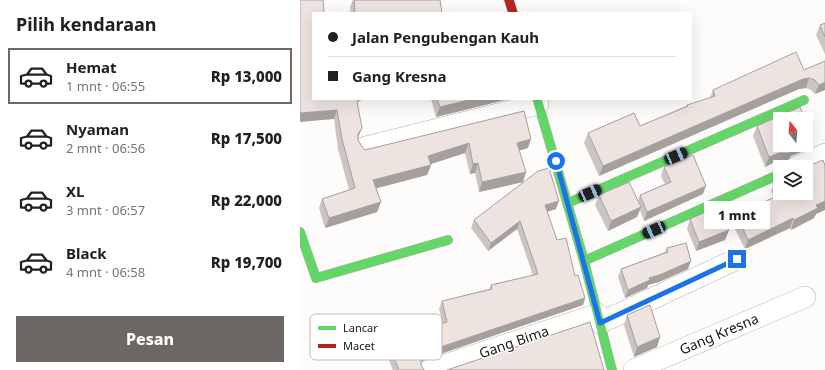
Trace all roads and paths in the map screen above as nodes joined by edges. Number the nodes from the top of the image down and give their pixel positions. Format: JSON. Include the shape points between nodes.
{"nodes":[{"id":1,"x":509,"y":0,"type":"edge"},
{"id":2,"x":513,"y":12,"type":"edge"},
{"id":3,"x":804,"y":100,"type":"dead end"},
{"id":4,"x":538,"y":101,"type":"edge"},
{"id":5,"x":366,"y":147,"type":"dead end"},
{"id":6,"x":825,"y":154,"type":"edge"},
{"id":7,"x":812,"y":160,"type":"edge"},
{"id":8,"x":773,"y":177,"type":"edge"},
{"id":9,"x":568,"y":203,"type":"junction"},
{"id":10,"x":300,"y":232,"type":"edge"},
{"id":11,"x":448,"y":240,"type":"dead end"},
{"id":12,"x":737,"y":259,"type":"dead end"},
{"id":13,"x":584,"y":261,"type":"junction"},
{"id":14,"x":805,"y":297,"type":"dead end"},
{"id":15,"x":599,"y":318,"type":"junction"},
{"id":16,"x":430,"y":370,"type":"edge"},
{"id":17,"x":612,"y":370,"type":"edge"},
{"id":18,"x":634,"y":370,"type":"edge"}],
"edges":[{"from":1,"to":2,"type":"street"},
{"from":3,"to":9,"type":"street"},
{"from":4,"to":5,"type":"street"},
{"from":4,"to":9,"type":"street"},
{"from":6,"to":7,"type":"street"},
{"from":8,"to":13,"type":"street"},
{"from":9,"to":13,"type":"street"},
{"from":10,"to":11,"type":"street","via":[[316,278]]},
{"from":12,"to":15,"type":"street"},
{"from":13,"to":15,"type":"street"},
{"from":14,"to":18,"type":"street","name":"Gang Kresna"},
{"from":15,"to":16,"type":"street","name":"Gang Bima"},
{"from":15,"to":17,"type":"street"}]}
